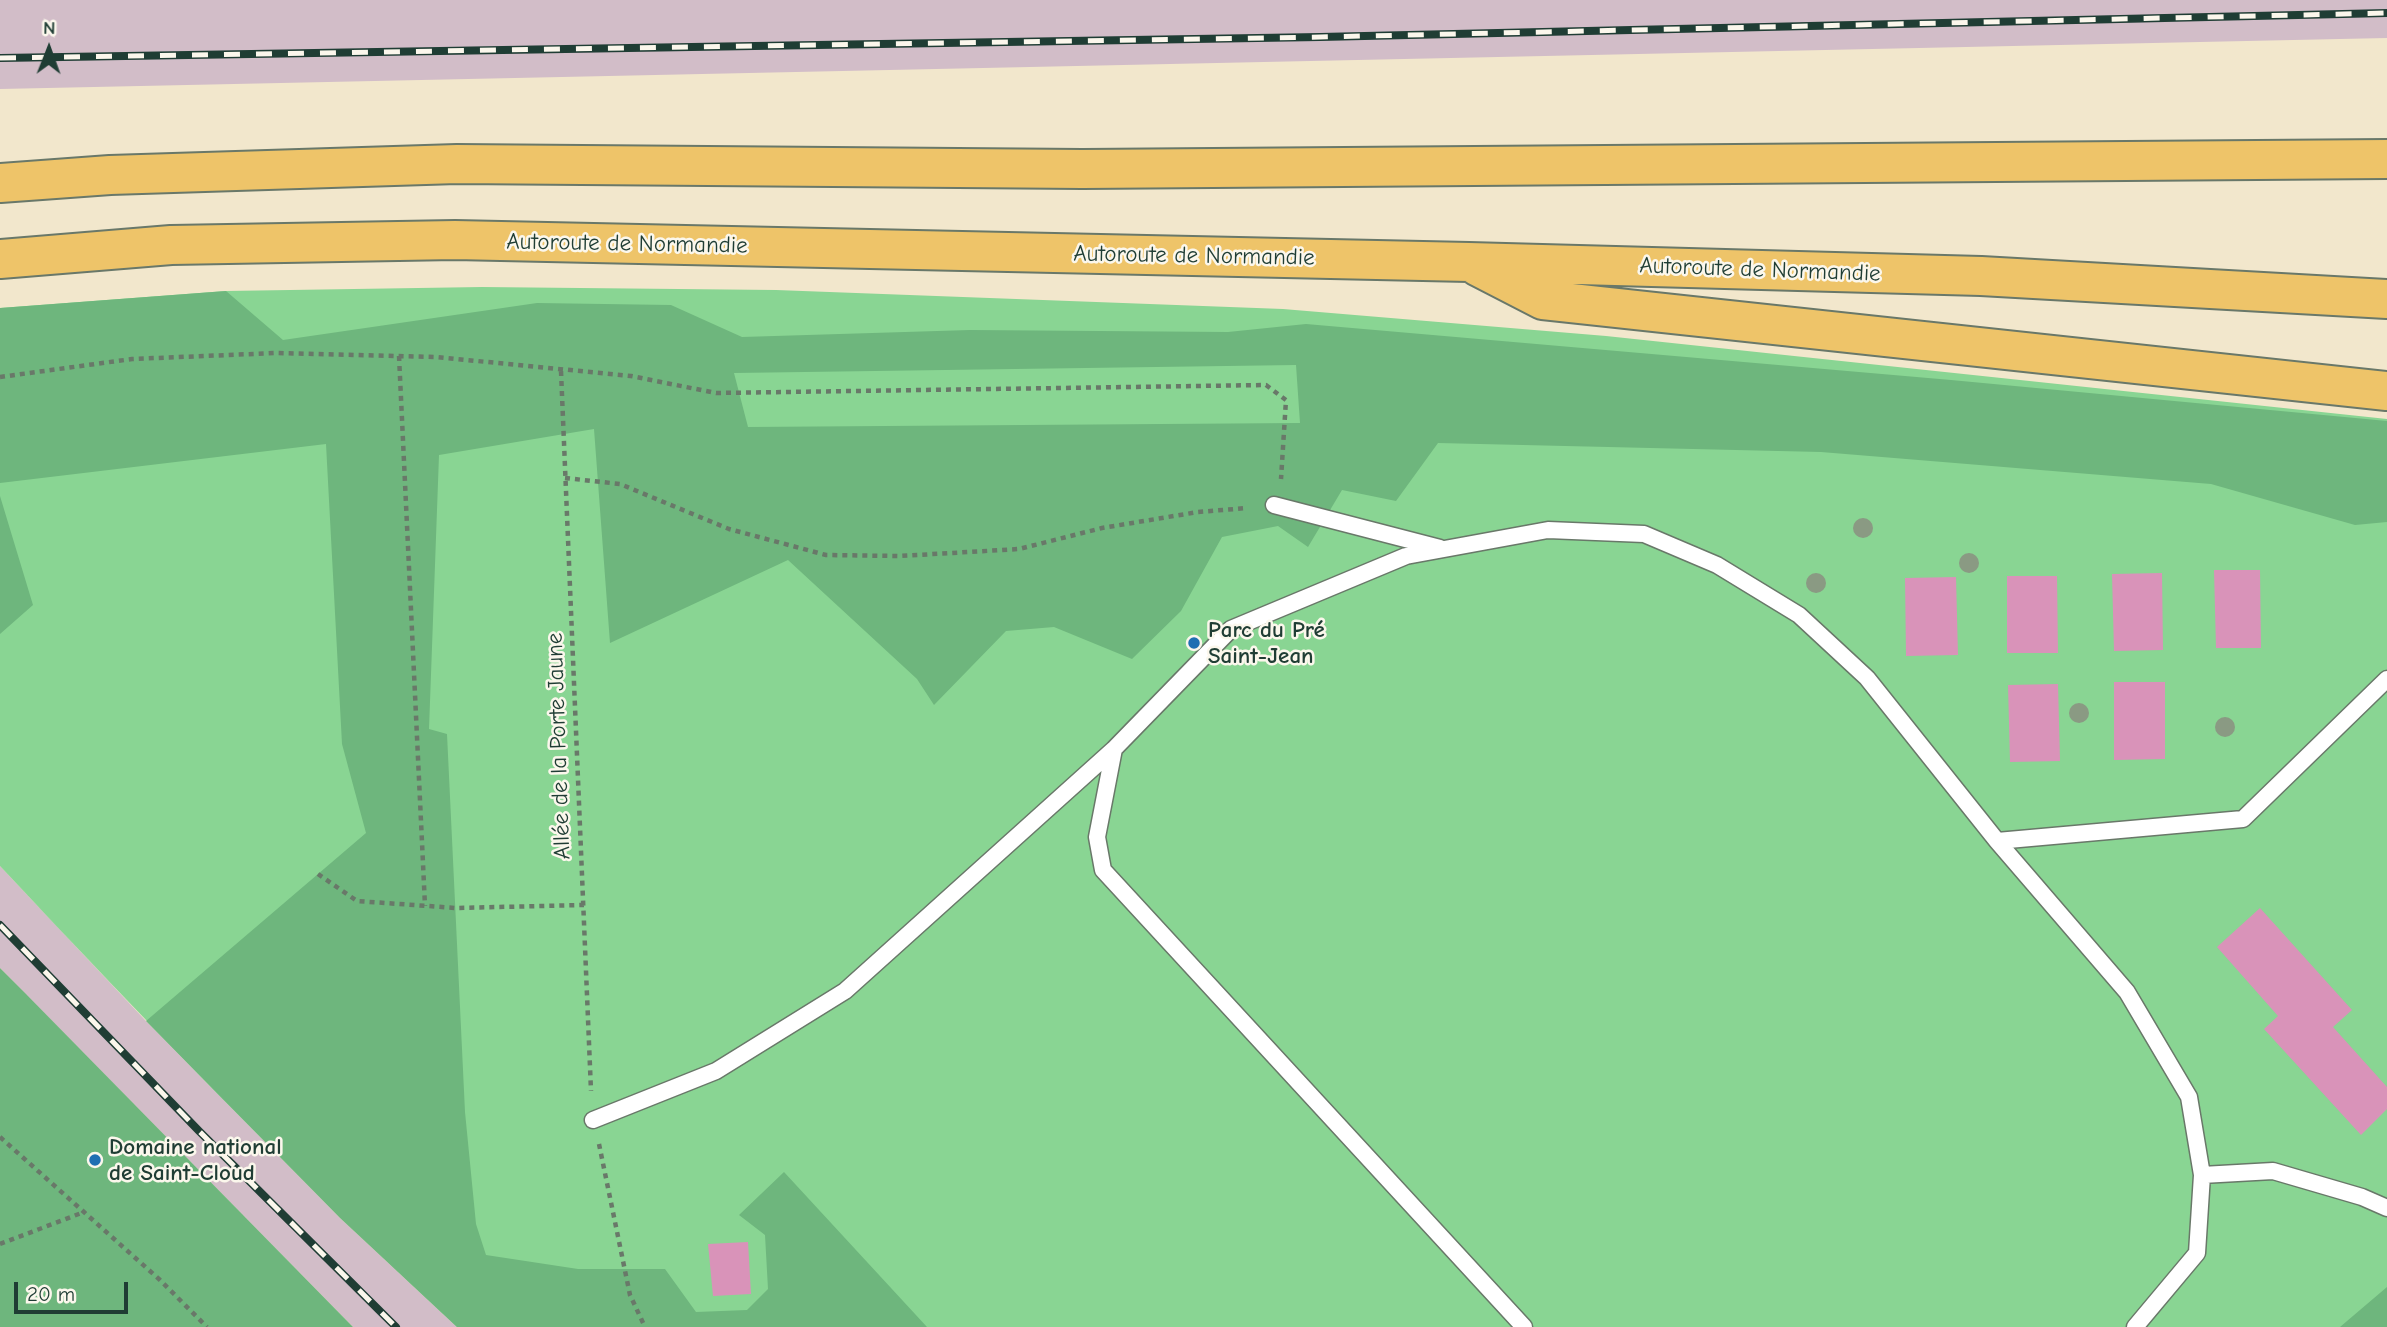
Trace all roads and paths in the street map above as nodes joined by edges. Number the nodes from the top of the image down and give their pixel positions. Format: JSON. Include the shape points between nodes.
{"nodes":[{"id":1,"x":2387,"y":144,"type":"edge"},
{"id":2,"x":2387,"y":159,"type":"edge"},
{"id":3,"x":2347,"y":160,"type":"junction"},
{"id":4,"x":0,"y":183,"type":"edge"},
{"id":5,"x":0,"y":260,"type":"edge"},
{"id":6,"x":1469,"y":262,"type":"junction"},
{"id":7,"x":2387,"y":299,"type":"edge"},
{"id":8,"x":399,"y":356,"type":"junction"},
{"id":9,"x":561,"y":371,"type":"junction"},
{"id":10,"x":0,"y":377,"type":"edge"},
{"id":11,"x":2387,"y":391,"type":"edge"},
{"id":12,"x":565,"y":478,"type":"junction"},
{"id":13,"x":1274,"y":505,"type":"junction"},
{"id":14,"x":1445,"y":549,"type":"junction"},
{"id":15,"x":2387,"y":679,"type":"edge"},
{"id":16,"x":1114,"y":749,"type":"junction"},
{"id":17,"x":1997,"y":841,"type":"junction"},
{"id":18,"x":318,"y":874,"type":"dead end"},
{"id":19,"x":583,"y":905,"type":"junction"},
{"id":20,"x":425,"y":906,"type":"junction"},
{"id":21,"x":593,"y":1120,"type":"junction"},
{"id":22,"x":0,"y":1137,"type":"edge"},
{"id":23,"x":2202,"y":1175,"type":"junction"},
{"id":24,"x":2387,"y":1209,"type":"edge"},
{"id":25,"x":84,"y":1212,"type":"junction"},
{"id":26,"x":0,"y":1244,"type":"edge"},
{"id":27,"x":207,"y":1327,"type":"edge"},
{"id":28,"x":645,"y":1327,"type":"edge"},
{"id":29,"x":1524,"y":1327,"type":"edge"},
{"id":30,"x":2135,"y":1327,"type":"edge"}],
"edges":[{"from":1,"to":3,"type":"lane"},
{"from":2,"to":3,"type":"highway"},
{"from":3,"to":4,"type":"highway","via":[[1097,169],[457,164]]},
{"from":5,"to":6,"type":"highway","name":"Autoroute de Normandie","via":[[171,245],[455,240]]},
{"from":6,"to":7,"type":"highway","name":"Autoroute de Normandie","via":[[1981,276]]},
{"from":6,"to":11,"type":"highway","via":[[1543,300]]},
{"from":8,"to":9,"type":"path"},
{"from":8,"to":10,"type":"path","via":[[276,353],[132,359]]},
{"from":8,"to":20,"type":"path"},
{"from":9,"to":12,"type":"path","name":"Allée de la Porte Jaune"},
{"from":9,"to":13,"type":"path","via":[[631,376],[716,393],[1266,385],[1286,400]]},
{"from":12,"to":13,"type":"path","via":[[620,484],[729,528],[826,555],[1019,549],[1102,528]]},
{"from":12,"to":19,"type":"path","name":"Allée de la Porte Jaune"},
{"from":13,"to":14,"type":"lane"},
{"from":14,"to":16,"type":"lane","via":[[1406,556],[1231,629]]},
{"from":14,"to":17,"type":"lane","via":[[1548,530],[1644,534],[1717,565],[1799,615],[1867,678]]},
{"from":15,"to":17,"type":"lane","via":[[2243,819]]},
{"from":16,"to":21,"type":"lane","via":[[845,991],[716,1071]]},
{"from":16,"to":29,"type":"lane","via":[[1097,837],[1103,870]]},
{"from":17,"to":23,"type":"lane","via":[[2127,992],[2189,1097]]},
{"from":18,"to":20,"type":"path","via":[[357,901]]},
{"from":19,"to":20,"type":"path"},
{"from":19,"to":21,"type":"path","name":"Allée de la Porte Jaune"},
{"from":21,"to":28,"type":"path","name":"Allée de la Porte Jaune","via":[[629,1295]]},
{"from":22,"to":25,"type":"path"},
{"from":23,"to":24,"type":"lane","via":[[2273,1171]]},
{"from":23,"to":30,"type":"lane","via":[[2197,1253]]},
{"from":25,"to":26,"type":"path"},
{"from":25,"to":27,"type":"path"}]}
